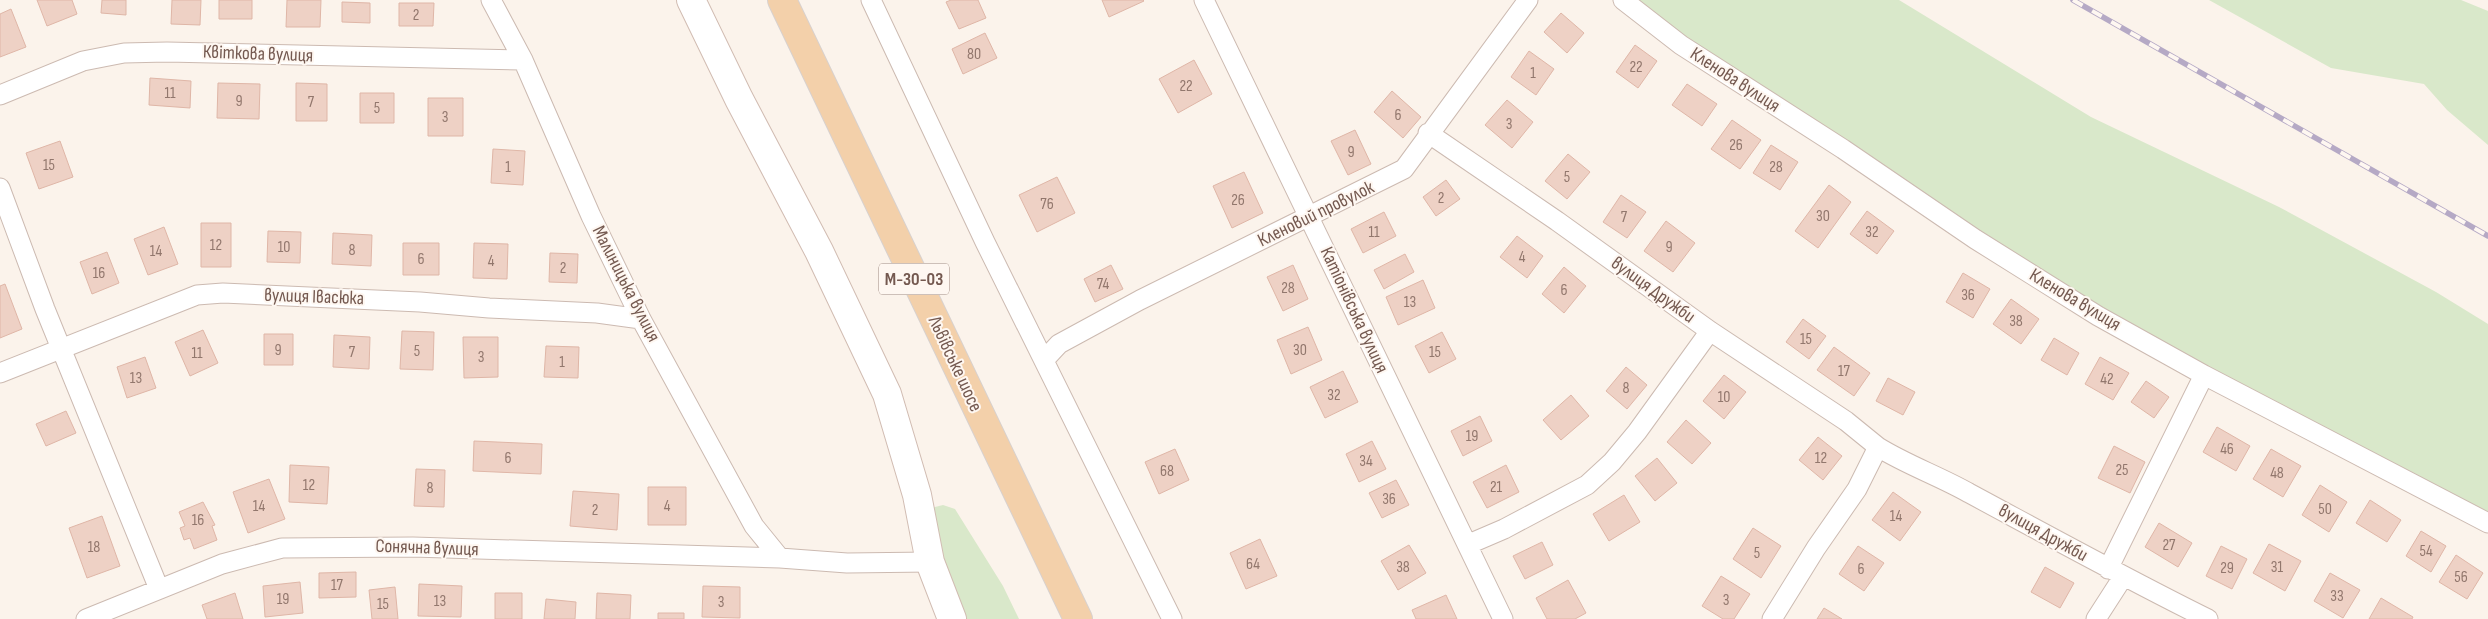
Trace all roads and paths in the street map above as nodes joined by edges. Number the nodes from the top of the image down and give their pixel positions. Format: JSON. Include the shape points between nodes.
{"nodes":[{"id":1,"x":490,"y":0,"type":"edge"},
{"id":2,"x":691,"y":0,"type":"edge"},
{"id":3,"x":782,"y":0,"type":"edge"},
{"id":4,"x":871,"y":0,"type":"edge"},
{"id":5,"x":1204,"y":0,"type":"edge"},
{"id":6,"x":1528,"y":0,"type":"edge"},
{"id":7,"x":1623,"y":0,"type":"edge"},
{"id":8,"x":523,"y":60,"type":"junction"},
{"id":9,"x":0,"y":95,"type":"edge"},
{"id":10,"x":1428,"y":133,"type":"junction"},
{"id":11,"x":0,"y":188,"type":"edge"},
{"id":12,"x":1309,"y":215,"type":"junction"},
{"id":13,"x":642,"y":320,"type":"junction"},
{"id":14,"x":1710,"y":331,"type":"junction"},
{"id":15,"x":61,"y":347,"type":"junction"},
{"id":16,"x":1045,"y":359,"type":"junction"},
{"id":17,"x":0,"y":373,"type":"edge"},
{"id":18,"x":2204,"y":375,"type":"junction"},
{"id":19,"x":1878,"y":447,"type":"junction"},
{"id":20,"x":2488,"y":523,"type":"edge"},
{"id":21,"x":1469,"y":544,"type":"junction"},
{"id":22,"x":780,"y":558,"type":"junction"},
{"id":23,"x":930,"y":562,"type":"junction"},
{"id":24,"x":2115,"y":573,"type":"junction"},
{"id":25,"x":159,"y":589,"type":"junction"},
{"id":26,"x":86,"y":619,"type":"edge"},
{"id":27,"x":952,"y":619,"type":"edge"},
{"id":28,"x":1078,"y":619,"type":"edge"},
{"id":29,"x":1172,"y":619,"type":"edge"},
{"id":30,"x":1503,"y":619,"type":"edge"},
{"id":31,"x":1772,"y":619,"type":"edge"},
{"id":32,"x":2096,"y":619,"type":"edge"},
{"id":33,"x":2208,"y":619,"type":"edge"}],
"edges":[{"from":1,"to":8,"type":"street","name":"Малиницька вулиця"},
{"from":2,"to":23,"type":"street","via":[[819,251],[887,394],[917,495]]},
{"from":3,"to":28,"type":"main road","name":"Львівське шосе","number":"М-30-03"},
{"from":4,"to":16,"type":"street","via":[[985,242]]},
{"from":5,"to":12,"type":"street","name":"Катіонівська вулиця"},
{"from":6,"to":10,"type":"street","name":"Кленовий провулок"},
{"from":7,"to":18,"type":"street","name":"Кленова вулиця","via":[[1681,45],[1975,239],[2098,316]]},
{"from":8,"to":9,"type":"street","name":"Квіткова вулиця","via":[[124,53],[83,61]]},
{"from":8,"to":13,"type":"street","name":"Малиницька вулиця","via":[[591,216]]},
{"from":10,"to":12,"type":"street","name":"Кленовий провулок","via":[[1404,169]]},
{"from":10,"to":14,"type":"street","name":"вулиця Дружби"},
{"from":11,"to":15,"type":"street"},
{"from":12,"to":16,"type":"street","name":"Кленовий провулок","via":[[1059,344]]},
{"from":12,"to":21,"type":"street","name":"Катіонівська вулиця","via":[[1414,439]]},
{"from":13,"to":15,"type":"street","name":"вулиця Івасюка","via":[[597,313],[223,293],[197,295]]},
{"from":13,"to":22,"type":"street","name":"Малиницька вулиця","via":[[754,526]]},
{"from":14,"to":19,"type":"street","name":"вулиця Дружби","via":[[1846,421]]},
{"from":14,"to":21,"type":"street","via":[[1637,432],[1593,480],[1504,529]]},
{"from":15,"to":17,"type":"street","name":"вулиця Івасюка"},
{"from":15,"to":25,"type":"street"},
{"from":16,"to":29,"type":"street"},
{"from":18,"to":20,"type":"street","name":"Кленова вулиця"},
{"from":18,"to":24,"type":"street"},
{"from":19,"to":24,"type":"street","name":"вулиця Дружби"},
{"from":19,"to":31,"type":"street","via":[[1857,489]]},
{"from":21,"to":30,"type":"street","name":"Катіонівська вулиця"},
{"from":22,"to":23,"type":"street","name":"Сонячна вулиця","via":[[847,563]]},
{"from":22,"to":25,"type":"street","name":"Сонячна вулиця","via":[[404,547],[282,548],[222,564]]},
{"from":23,"to":27,"type":"street"},
{"from":24,"to":32,"type":"street"},
{"from":24,"to":33,"type":"street","name":"вулиця Дружби"},
{"from":25,"to":26,"type":"street","name":"Сонячна вулиця"}]}
